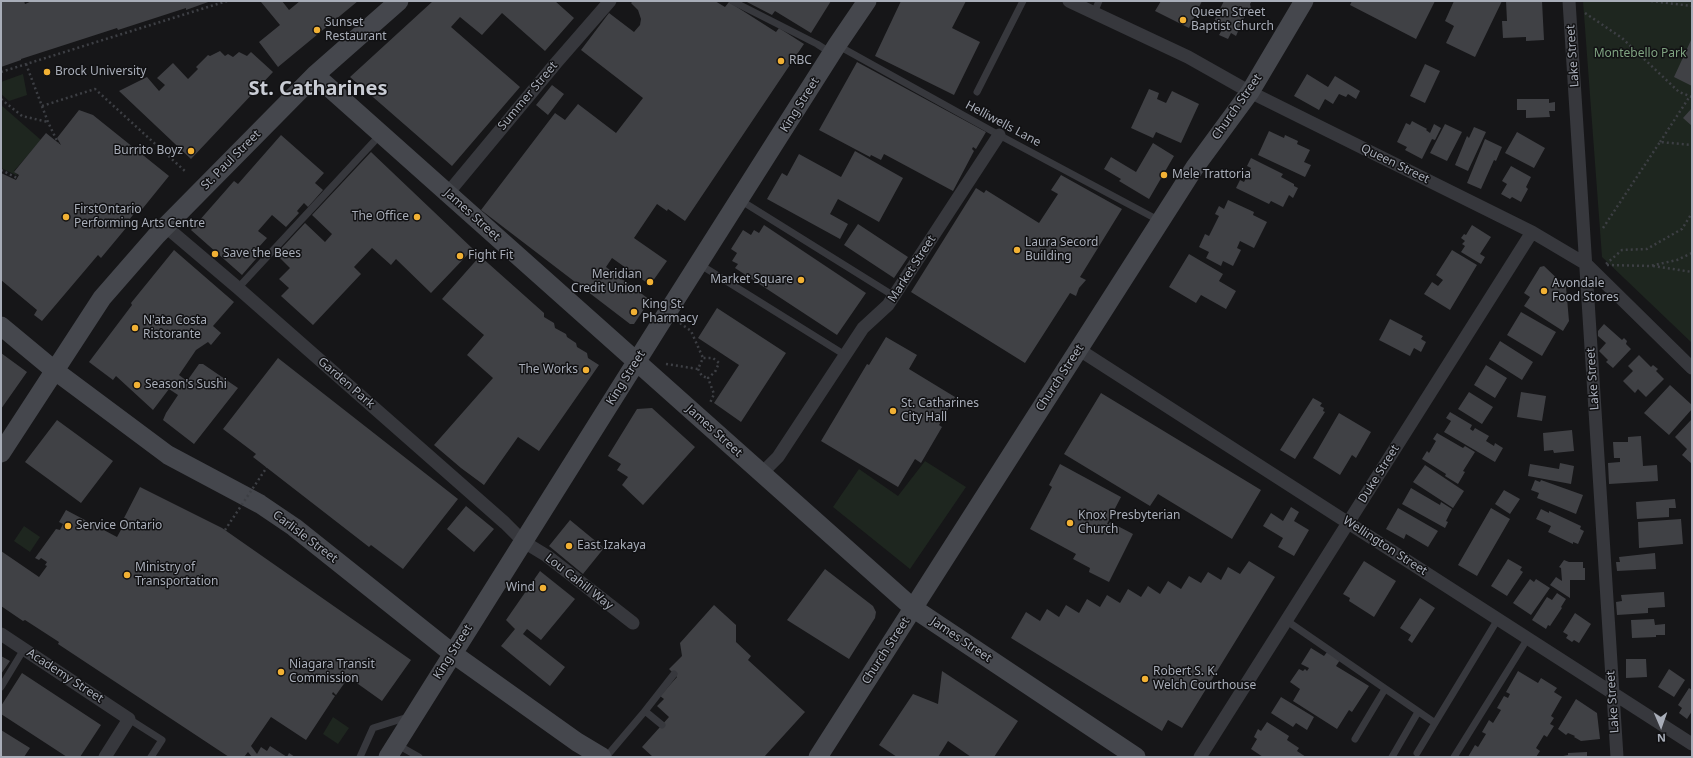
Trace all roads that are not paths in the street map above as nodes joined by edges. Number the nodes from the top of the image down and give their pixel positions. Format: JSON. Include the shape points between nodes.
{"nodes":[{"id":1,"x":398,"y":1,"type":"edge"},
{"id":2,"x":610,"y":1,"type":"edge"},
{"id":3,"x":732,"y":1,"type":"edge"},
{"id":4,"x":867,"y":1,"type":"edge"},
{"id":5,"x":1023,"y":1,"type":"edge"},
{"id":6,"x":1069,"y":1,"type":"edge"},
{"id":7,"x":1304,"y":1,"type":"edge"},
{"id":8,"x":1569,"y":2,"type":"edge"},
{"id":9,"x":1097,"y":7,"type":"edge"},
{"id":10,"x":835,"y":50,"type":"junction"},
{"id":11,"x":315,"y":75,"type":"junction"},
{"id":12,"x":977,"y":92,"type":"dead end"},
{"id":13,"x":1250,"y":92,"type":"junction"},
{"id":14,"x":381,"y":134,"type":"junction"},
{"id":15,"x":999,"y":135,"type":"junction"},
{"id":16,"x":448,"y":193,"type":"junction"},
{"id":17,"x":739,"y":200,"type":"junction"},
{"id":18,"x":1160,"y":221,"type":"junction"},
{"id":19,"x":165,"y":226,"type":"junction"},
{"id":20,"x":1532,"y":232,"type":"junction"},
{"id":21,"x":699,"y":264,"type":"junction"},
{"id":22,"x":1586,"y":264,"type":"junction"},
{"id":23,"x":238,"y":288,"type":"junction"},
{"id":24,"x":894,"y":296,"type":"junction"},
{"id":25,"x":1,"y":326,"type":"edge"},
{"id":26,"x":1078,"y":349,"type":"junction"},
{"id":27,"x":844,"y":355,"type":"junction"},
{"id":28,"x":637,"y":362,"type":"junction"},
{"id":29,"x":1692,"y":368,"type":"edge"},
{"id":30,"x":54,"y":370,"type":"junction"},
{"id":31,"x":1,"y":453,"type":"edge"},
{"id":32,"x":762,"y":473,"type":"junction"},
{"id":33,"x":1349,"y":523,"type":"junction"},
{"id":34,"x":524,"y":542,"type":"junction"},
{"id":35,"x":913,"y":608,"type":"junction"},
{"id":36,"x":1498,"y":619,"type":"junction"},
{"id":37,"x":1286,"y":621,"type":"junction"},
{"id":38,"x":633,"y":624,"type":"dead end"},
{"id":39,"x":1,"y":634,"type":"edge"},
{"id":40,"x":1528,"y":638,"type":"junction"},
{"id":41,"x":24,"y":649,"type":"junction"},
{"id":42,"x":452,"y":653,"type":"junction"},
{"id":43,"x":674,"y":674,"type":"dead end"},
{"id":44,"x":1,"y":687,"type":"edge"},
{"id":45,"x":1385,"y":689,"type":"junction"},
{"id":46,"x":1613,"y":693,"type":"junction"},
{"id":47,"x":645,"y":711,"type":"junction"},
{"id":48,"x":1418,"y":712,"type":"junction"},
{"id":49,"x":414,"y":715,"type":"junction"},
{"id":50,"x":129,"y":719,"type":"junction"},
{"id":51,"x":1435,"y":723,"type":"junction"},
{"id":52,"x":662,"y":725,"type":"dead end"},
{"id":53,"x":1355,"y":739,"type":"dead end"},
{"id":54,"x":1692,"y":744,"type":"edge"},
{"id":55,"x":392,"y":750,"type":"edge"},
{"id":56,"x":1418,"y":753,"type":"dead end"},
{"id":57,"x":106,"y":757,"type":"edge"},
{"id":58,"x":151,"y":757,"type":"edge"},
{"id":59,"x":360,"y":757,"type":"edge"},
{"id":60,"x":419,"y":757,"type":"edge"},
{"id":61,"x":602,"y":757,"type":"edge"},
{"id":62,"x":606,"y":757,"type":"edge"},
{"id":63,"x":818,"y":757,"type":"edge"},
{"id":64,"x":1136,"y":757,"type":"edge"},
{"id":65,"x":1200,"y":757,"type":"edge"},
{"id":66,"x":1392,"y":757,"type":"edge"},
{"id":67,"x":1454,"y":757,"type":"edge"},
{"id":68,"x":1617,"y":757,"type":"edge"}],
"edges":[{"from":1,"to":11,"type":"street","name":"St. Paul Street"},
{"from":2,"to":16,"type":"street","name":"Summer Street"},
{"from":3,"to":10,"type":"lane","name":"Helliwells Lane","via":[[817,44]]},
{"from":4,"to":10,"type":"street","name":"King Street"},
{"from":5,"to":12,"type":"lane"},
{"from":6,"to":9,"type":"street","name":"Queen Street"},
{"from":7,"to":13,"type":"street","name":"Church Street"},
{"from":8,"to":22,"type":"street","name":"Lake Street"},
{"from":9,"to":13,"type":"street","name":"Queen Street"},
{"from":10,"to":15,"type":"lane","name":"Helliwells Lane"},
{"from":10,"to":17,"type":"street","name":"King Street"},
{"from":11,"to":14,"type":"street","name":"James Street"},
{"from":11,"to":19,"type":"street","name":"St. Paul Street"},
{"from":13,"to":18,"type":"street","name":"Church Street","via":[[1195,166]]},
{"from":13,"to":20,"type":"street","name":"Queen Street"},
{"from":14,"to":16,"type":"street","name":"James Street"},
{"from":14,"to":23,"type":"lane"},
{"from":15,"to":18,"type":"lane","name":"Helliwells Lane"},
{"from":15,"to":24,"type":"street","name":"Market Street"},
{"from":16,"to":28,"type":"street","name":"James Street"},
{"from":17,"to":21,"type":"street","name":"King Street"},
{"from":17,"to":24,"type":"lane"},
{"from":18,"to":26,"type":"street","name":"Church Street"},
{"from":19,"to":23,"type":"street","name":"Garden Park"},
{"from":19,"to":30,"type":"street","name":"St. Paul Street","via":[[102,298]]},
{"from":20,"to":22,"type":"street","name":"Queen Street"},
{"from":20,"to":33,"type":"street","name":"Duke Street"},
{"from":21,"to":27,"type":"lane"},
{"from":21,"to":28,"type":"street","name":"King Street"},
{"from":22,"to":29,"type":"street","name":"Queen Street"},
{"from":22,"to":46,"type":"street","name":"Lake Street"},
{"from":23,"to":34,"type":"street","name":"Garden Park"},
{"from":24,"to":27,"type":"street","name":"Market Street","via":[[888,305],[862,328]]},
{"from":25,"to":30,"type":"street","name":"Carlisle Street"},
{"from":26,"to":33,"type":"street","name":"Wellington Street"},
{"from":26,"to":35,"type":"street","name":"Church Street"},
{"from":27,"to":32,"type":"street","name":"Market Street","via":[[778,457]]},
{"from":28,"to":32,"type":"street","name":"James Street"},
{"from":28,"to":34,"type":"street","name":"King Street"},
{"from":30,"to":31,"type":"street","name":"St. Paul Street"},
{"from":30,"to":42,"type":"street","name":"Carlisle Street","via":[[168,456],[260,504],[294,527]]},
{"from":32,"to":35,"type":"street","name":"James Street"},
{"from":33,"to":36,"type":"street","name":"Wellington Street"},
{"from":33,"to":37,"type":"street","name":"Duke Street"},
{"from":34,"to":38,"type":"street","name":"Lou Cahill Way","via":[[546,556]]},
{"from":34,"to":42,"type":"street","name":"King Street"},
{"from":35,"to":63,"type":"street","name":"Church Street"},
{"from":35,"to":64,"type":"street","name":"James Street"},
{"from":36,"to":40,"type":"street","name":"Wellington Street"},
{"from":36,"to":51,"type":"lane"},
{"from":37,"to":45,"type":"lane"},
{"from":37,"to":65,"type":"street","name":"Duke Street"},
{"from":39,"to":41,"type":"street","name":"Academy Street"},
{"from":40,"to":46,"type":"street","name":"Wellington Street"},
{"from":40,"to":67,"type":"lane"},
{"from":41,"to":44,"type":"lane"},
{"from":41,"to":50,"type":"street","name":"Academy Street"},
{"from":42,"to":49,"type":"street","name":"King Street"},
{"from":42,"to":61,"type":"street","name":"Carlisle Street"},
{"from":43,"to":47,"type":"lane"},
{"from":45,"to":48,"type":"lane"},
{"from":45,"to":53,"type":"lane"},
{"from":46,"to":54,"type":"street","name":"Wellington Street"},
{"from":46,"to":68,"type":"street","name":"Lake Street"},
{"from":47,"to":52,"type":"lane"},
{"from":47,"to":62,"type":"lane"},
{"from":48,"to":51,"type":"lane"},
{"from":48,"to":66,"type":"lane"},
{"from":49,"to":55,"type":"street","name":"King Street"},
{"from":49,"to":59,"type":"lane","via":[[373,728]]},
{"from":50,"to":57,"type":"street"},
{"from":50,"to":58,"type":"lane","via":[[162,740]]},
{"from":51,"to":56,"type":"lane"},
{"from":55,"to":60,"type":"lane"}]}
